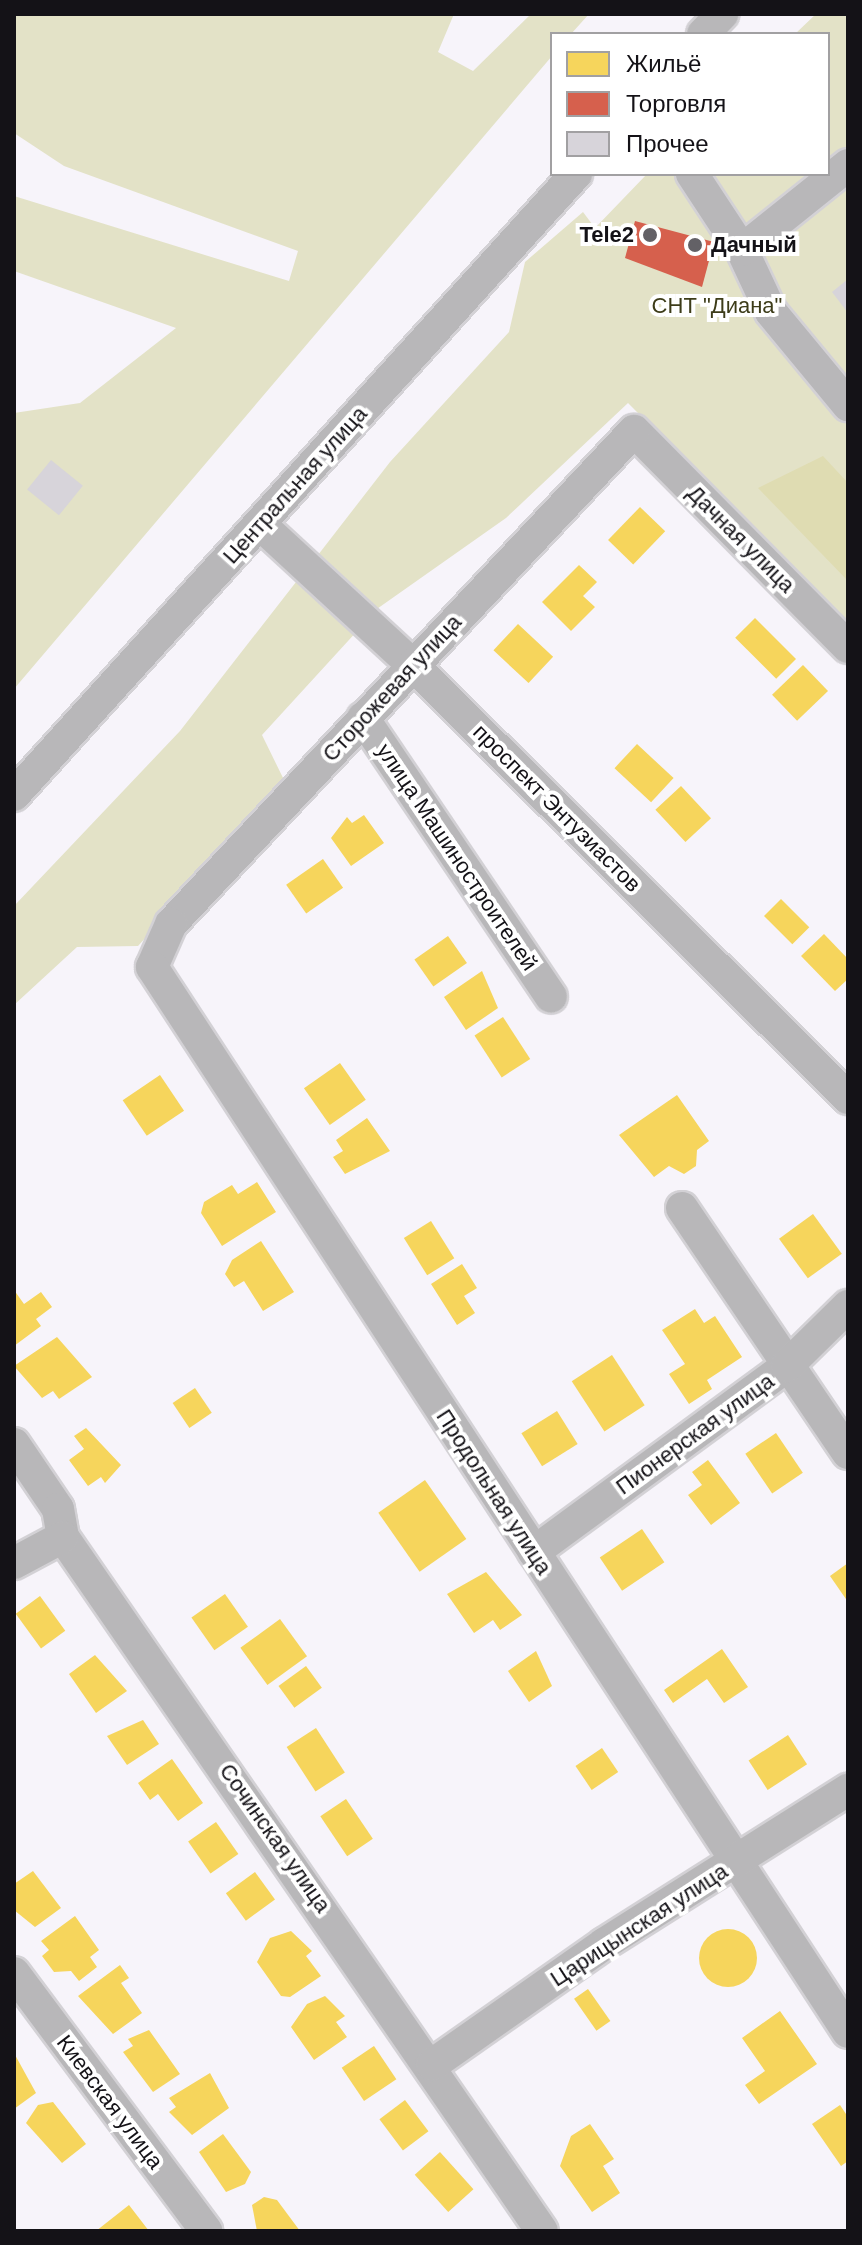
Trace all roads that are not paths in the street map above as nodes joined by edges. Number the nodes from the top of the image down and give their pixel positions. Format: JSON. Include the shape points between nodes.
{"nodes":[{"id":1,"x":722,"y":14,"type":"edge"},
{"id":2,"x":705,"y":32,"type":"edge"},
{"id":3,"x":848,"y":165,"type":"edge"},
{"id":4,"x":574,"y":176,"type":"edge"},
{"id":5,"x":693,"y":176,"type":"edge"},
{"id":6,"x":742,"y":250,"type":"junction"},
{"id":7,"x":848,"y":405,"type":"edge"},
{"id":8,"x":634,"y":431,"type":"joint"},
{"id":9,"x":260,"y":524,"type":"junction"},
{"id":10,"x":848,"y":647,"type":"edge"},
{"id":11,"x":413,"y":665,"type":"junction"},
{"id":12,"x":363,"y":718,"type":"junction"},
{"id":13,"x":14,"y":795,"type":"edge"},
{"id":14,"x":155,"y":949,"type":"joint"},
{"id":15,"x":551,"y":997,"type":"dead end"},
{"id":16,"x":848,"y":1098,"type":"edge"},
{"id":17,"x":682,"y":1208,"type":"dead end"},
{"id":18,"x":848,"y":1306,"type":"edge"},
{"id":19,"x":787,"y":1366,"type":"junction"},
{"id":20,"x":14,"y":1444,"type":"edge"},
{"id":21,"x":848,"y":1453,"type":"edge"},
{"id":22,"x":63,"y":1537,"type":"junction"},
{"id":23,"x":534,"y":1552,"type":"junction"},
{"id":24,"x":14,"y":1563,"type":"edge"},
{"id":25,"x":848,"y":1790,"type":"edge"},
{"id":26,"x":737,"y":1862,"type":"junction"},
{"id":27,"x":14,"y":1973,"type":"edge"},
{"id":28,"x":848,"y":2032,"type":"edge"},
{"id":29,"x":432,"y":2065,"type":"junction"},
{"id":30,"x":532,"y":2227,"type":"edge"},
{"id":31,"x":206,"y":2231,"type":"edge"}],
"edges":[{"from":1,"to":2,"type":"street"},
{"from":3,"to":6,"type":"street"},
{"from":4,"to":9,"type":"street","name":"Центральная улица"},
{"from":5,"to":6,"type":"street"},
{"from":6,"to":7,"type":"street","via":[[771,312]]},
{"from":8,"to":10,"type":"street","name":"Дачная улица"},
{"from":8,"to":11,"type":"street","name":"Сторожевая улица"},
{"from":9,"to":11,"type":"street","name":"проспект Энтузиастов"},
{"from":9,"to":13,"type":"street","name":"Центральная улица"},
{"from":11,"to":12,"type":"street","name":"Сторожевая улица"},
{"from":11,"to":16,"type":"street","name":"проспект Энтузиастов"},
{"from":12,"to":14,"type":"street","name":"Сторожевая улица"},
{"from":12,"to":15,"type":"street","name":"улица Машиностроителей"},
{"from":14,"to":23,"type":"street","name":"Продольная улица","via":[[152,967],[164,993]]},
{"from":17,"to":19,"type":"street"},
{"from":18,"to":19,"type":"street","name":"Пионерская улица"},
{"from":19,"to":21,"type":"street"},
{"from":19,"to":23,"type":"street","name":"Пионерская улица"},
{"from":20,"to":22,"type":"street","name":"Сочинская улица","via":[[58,1509]]},
{"from":22,"to":24,"type":"street"},
{"from":22,"to":29,"type":"street","name":"Сочинская улица"},
{"from":23,"to":26,"type":"street","name":"Продольная улица"},
{"from":25,"to":26,"type":"street","name":"Царицынская улица"},
{"from":26,"to":28,"type":"street","name":"Продольная улица"},
{"from":26,"to":29,"type":"street","name":"Царицынская улица","via":[[604,1944]]},
{"from":27,"to":31,"type":"street","name":"Киевская улица"},
{"from":29,"to":30,"type":"street","name":"Сочинская улица"}]}
